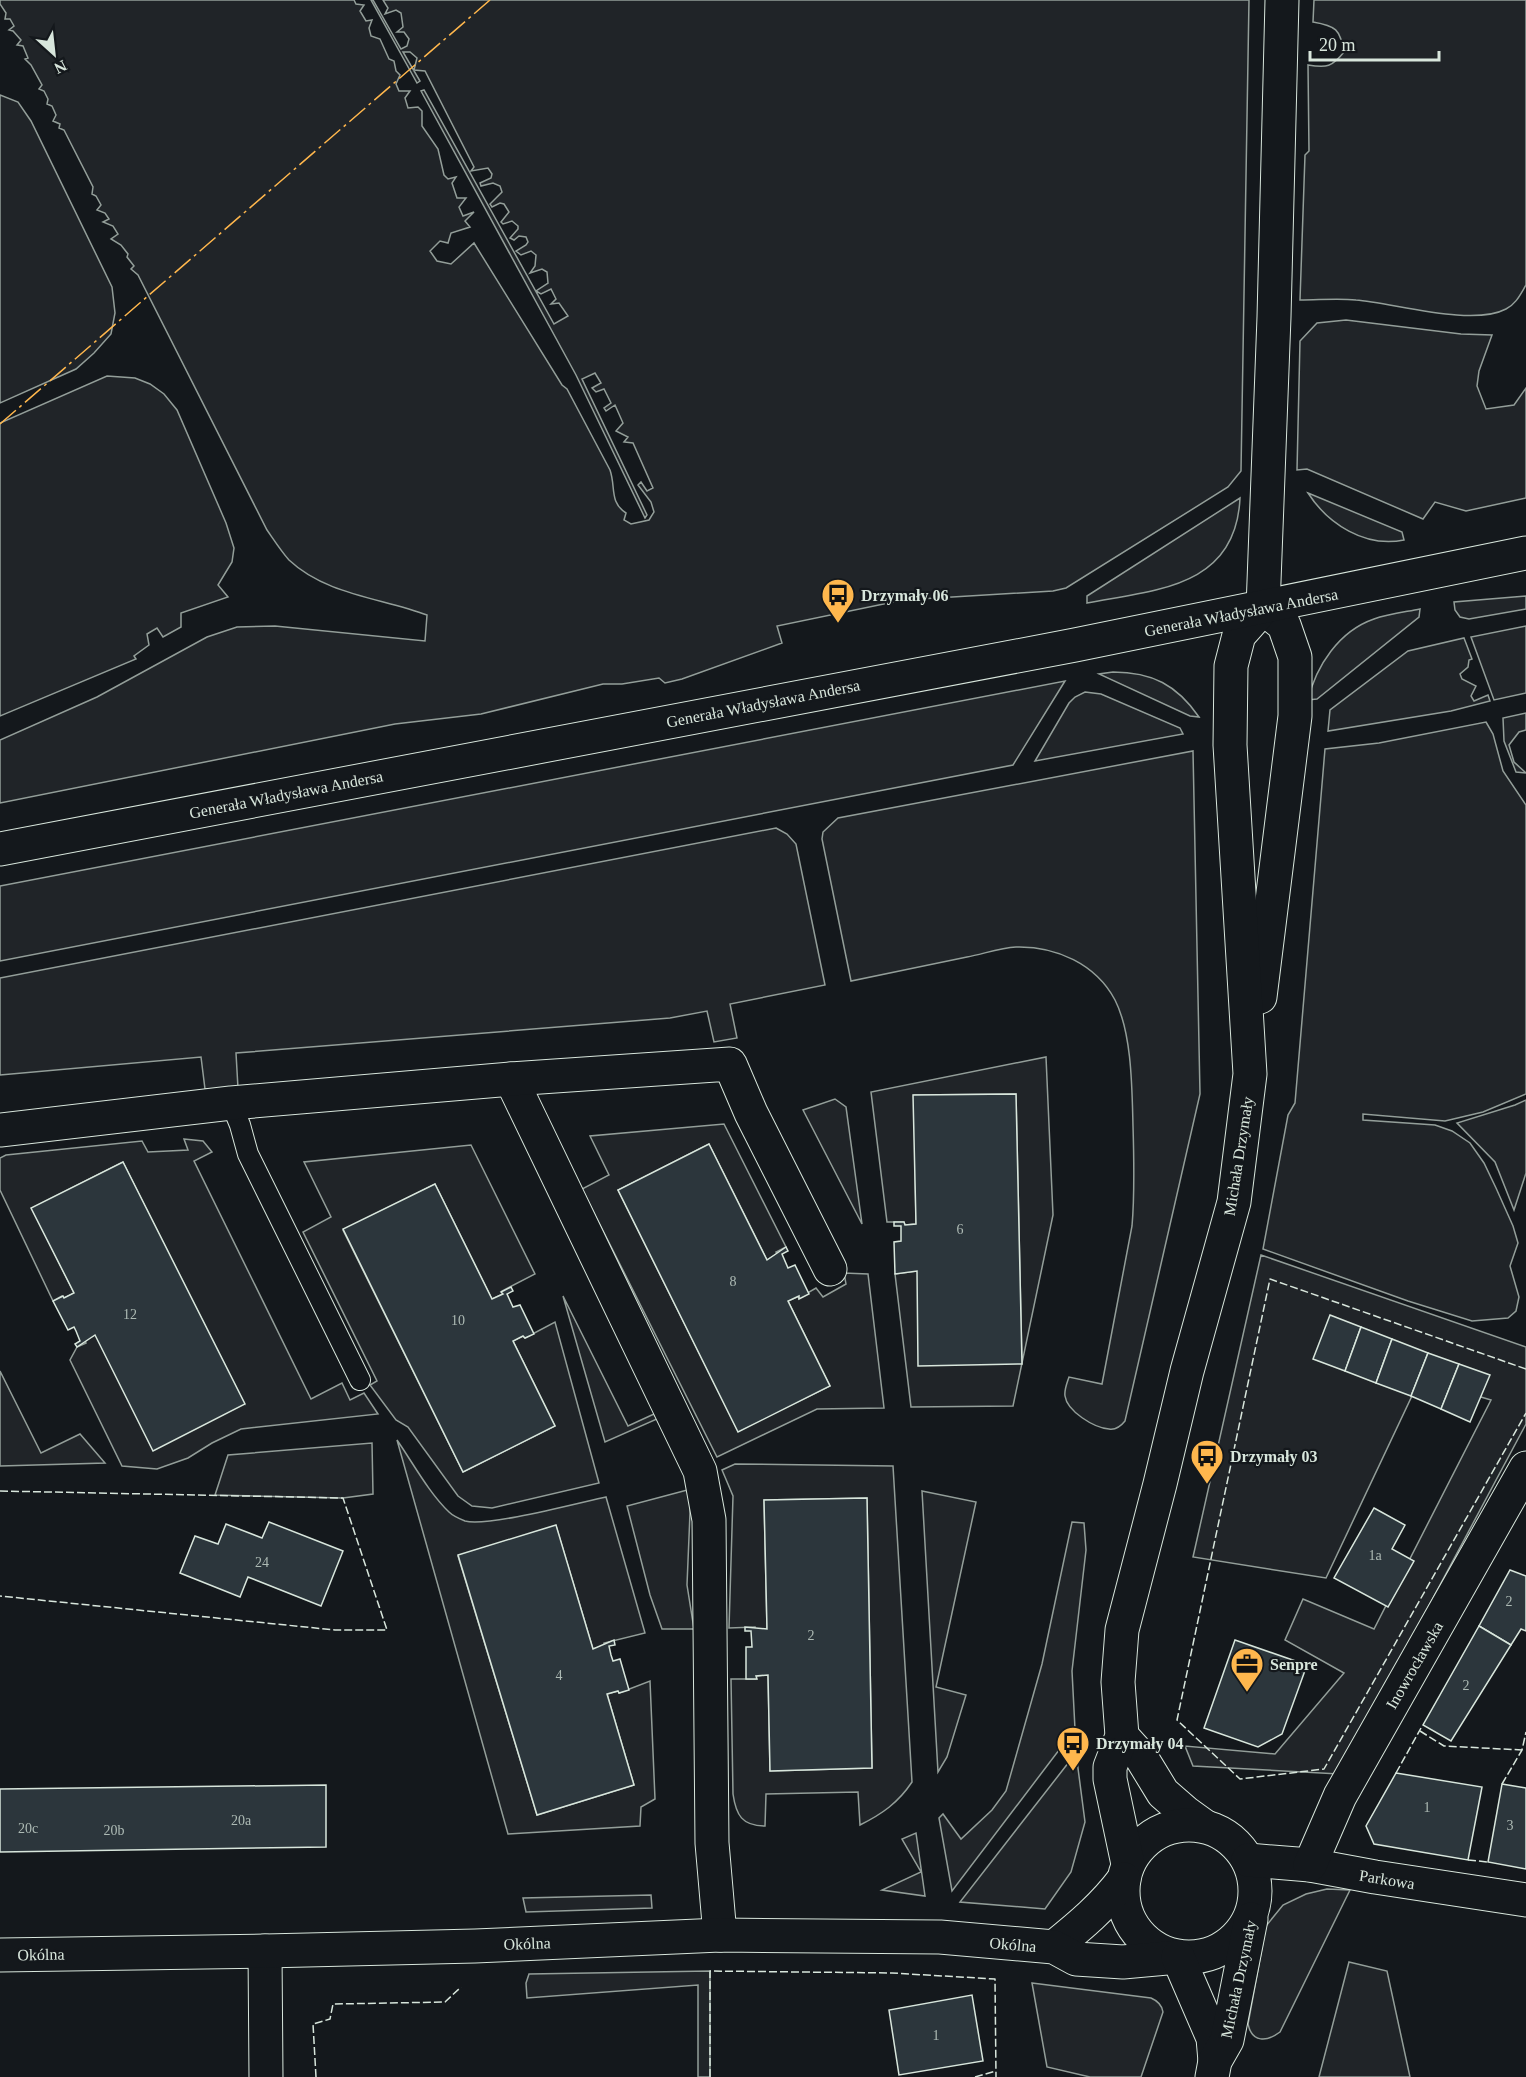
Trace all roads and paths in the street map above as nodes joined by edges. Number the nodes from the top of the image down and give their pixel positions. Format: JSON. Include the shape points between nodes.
{"nodes":[{"id":1,"x":1282,"y":0,"type":"edge"},
{"id":2,"x":1526,"y":554,"type":"edge"},
{"id":3,"x":1263,"y":608,"type":"junction"},
{"id":4,"x":0,"y":849,"type":"edge"},
{"id":5,"x":1250,"y":1074,"type":"junction"},
{"id":6,"x":511,"y":1079,"type":"junction"},
{"id":7,"x":231,"y":1102,"type":"junction"},
{"id":8,"x":0,"y":1130,"type":"edge"},
{"id":9,"x":830,"y":1269,"type":"dead end"},
{"id":10,"x":360,"y":1380,"type":"dead end"},
{"id":11,"x":1526,"y":1468,"type":"edge"},
{"id":12,"x":1122,"y":1736,"type":"junction"},
{"id":13,"x":1204,"y":1826,"type":"junction"},
{"id":14,"x":1248,"y":1860,"type":"junction"},
{"id":15,"x":1310,"y":1865,"type":"junction"},
{"id":16,"x":1126,"y":1872,"type":"junction"},
{"id":17,"x":1256,"y":1896,"type":"junction"},
{"id":18,"x":1526,"y":1900,"type":"edge"},
{"id":19,"x":720,"y":1935,"type":"junction"},
{"id":20,"x":1054,"y":1947,"type":"junction"},
{"id":21,"x":265,"y":1952,"type":"junction"},
{"id":22,"x":0,"y":1955,"type":"edge"},
{"id":23,"x":1178,"y":1957,"type":"junction"},
{"id":24,"x":1214,"y":2069,"type":"edge"},
{"id":25,"x":266,"y":2077,"type":"edge"}],
"edges":[{"from":1,"to":3,"type":"street"},
{"from":2,"to":3,"type":"street","name":"Generała Władysława Andersa"},
{"from":3,"to":4,"type":"street","name":"Generała Władysława Andersa"},
{"from":3,"to":5,"type":"street","name":"Michała Drzymały","via":[[1239,635],[1231,666],[1230,745]]},
{"from":3,"to":5,"type":"street","via":[[1284,625],[1295,657],[1294,716]]},
{"from":5,"to":12,"type":"street","name":"Michała Drzymały","via":[[1234,1202],[1122,1630],[1118,1682]]},
{"from":6,"to":7,"type":"street"},
{"from":6,"to":9,"type":"street","via":[[730,1064]]},
{"from":6,"to":19,"type":"street","via":[[700,1471],[710,1520],[712,1843]]},
{"from":7,"to":8,"type":"street"},
{"from":7,"to":10,"type":"lane","via":[[248,1154]]},
{"from":11,"to":15,"type":"street","name":"Inowrocławska","via":[[1340,1796]]},
{"from":12,"to":13,"type":"street","via":[[1163,1793]]},
{"from":12,"to":16,"type":"street","name":"Michała Drzymały","via":[[1110,1767],[1110,1779]]},
{"from":13,"to":14,"type":"street","via":[[1227,1836]]},
{"from":13,"to":16,"type":"street","via":[[1191,1824],[1163,1830],[1140,1846]]},
{"from":14,"to":15,"type":"street","name":"Parkowa"},
{"from":14,"to":17,"type":"street"},
{"from":15,"to":18,"type":"street","name":"Parkowa"},
{"from":16,"to":20,"type":"street","name":"Okólna","via":[[1092,1916]]},
{"from":16,"to":23,"type":"street","via":[[1123,1900],[1129,1920],[1141,1937],[1158,1950]]},
{"from":17,"to":23,"type":"street","via":[[1252,1914],[1230,1943],[1214,1953]]},
{"from":17,"to":24,"type":"street","name":"Michała Drzymały","via":[[1227,2040]]},
{"from":19,"to":20,"type":"street","name":"Okólna","via":[[940,1937]]},
{"from":19,"to":21,"type":"street","name":"Okólna"},
{"from":20,"to":23,"type":"street","name":"Okólna","via":[[1076,1959],[1123,1962]]},
{"from":21,"to":22,"type":"street","name":"Okólna"},
{"from":21,"to":25,"type":"street"},
{"from":23,"to":24,"type":"street","name":"Michała Drzymały","via":[[1213,2038]]}]}
